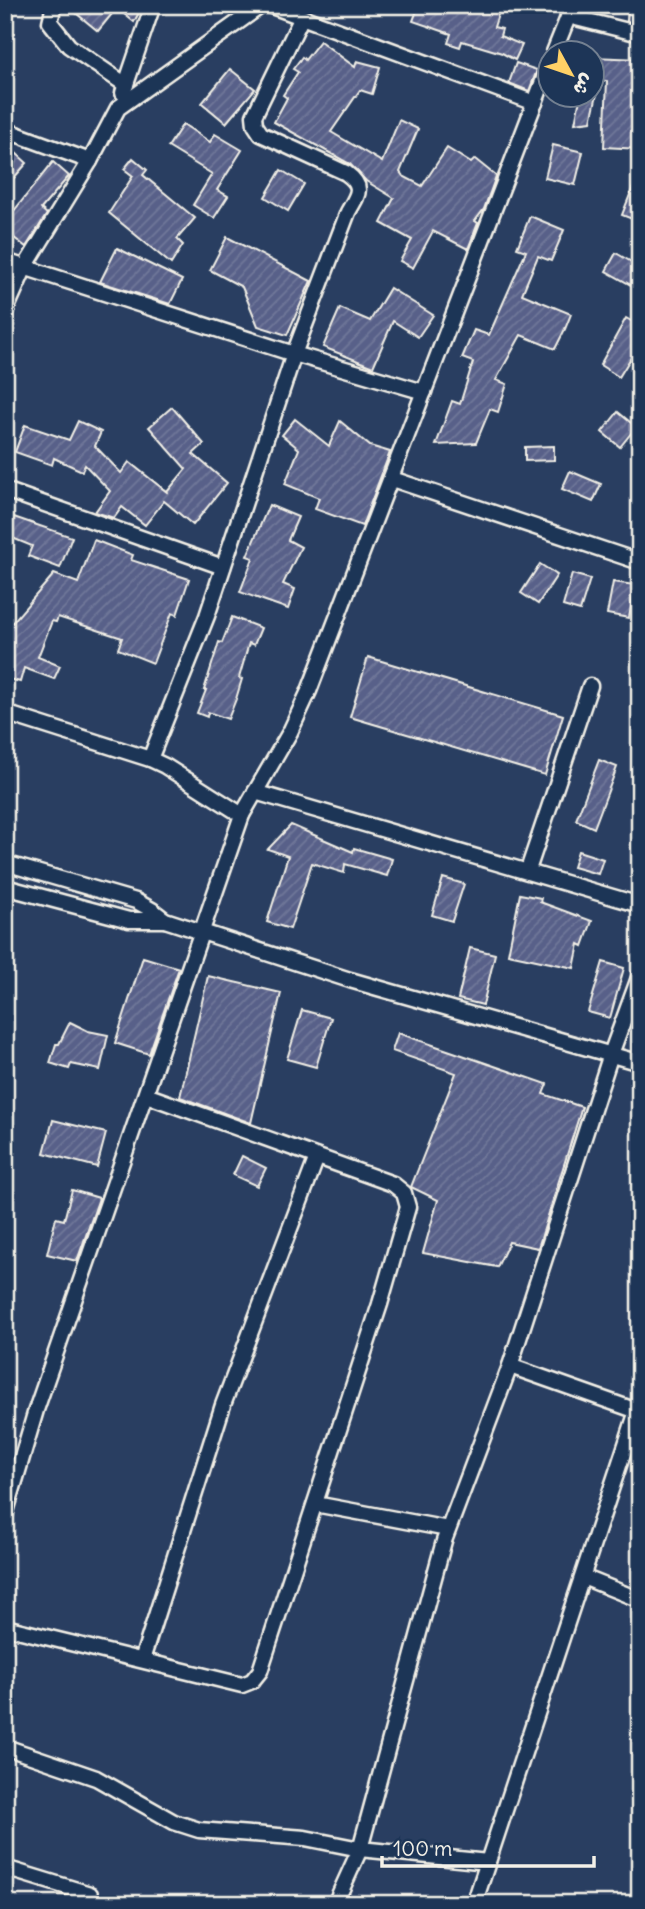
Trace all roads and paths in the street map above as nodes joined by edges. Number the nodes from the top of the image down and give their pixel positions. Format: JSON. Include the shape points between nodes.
{"nodes":[{"id":1,"x":54,"y":5,"type":"edge"},
{"id":2,"x":153,"y":5,"type":"edge"},
{"id":3,"x":262,"y":5,"type":"edge"},
{"id":4,"x":269,"y":5,"type":"edge"},
{"id":5,"x":570,"y":11,"type":"edge"},
{"id":6,"x":302,"y":18,"type":"junction"},
{"id":7,"x":640,"y":34,"type":"edge"},
{"id":8,"x":559,"y":38,"type":"edge"},
{"id":9,"x":126,"y":85,"type":"junction"},
{"id":10,"x":535,"y":103,"type":"joint"},
{"id":11,"x":118,"y":108,"type":"junction"},
{"id":12,"x":5,"y":130,"type":"edge"},
{"id":13,"x":90,"y":161,"type":"junction"},
{"id":14,"x":5,"y":261,"type":"edge"},
{"id":15,"x":25,"y":267,"type":"junction"},
{"id":16,"x":5,"y":312,"type":"edge"},
{"id":17,"x":294,"y":354,"type":"junction"},
{"id":18,"x":424,"y":392,"type":"junction"},
{"id":19,"x":392,"y":478,"type":"junction"},
{"id":20,"x":5,"y":490,"type":"edge"},
{"id":21,"x":640,"y":562,"type":"edge"},
{"id":22,"x":223,"y":567,"type":"junction"},
{"id":23,"x":590,"y":686,"type":"dead end"},
{"id":24,"x":5,"y":713,"type":"edge"},
{"id":25,"x":150,"y":759,"type":"junction"},
{"id":26,"x":255,"y":792,"type":"junction"},
{"id":27,"x":242,"y":815,"type":"junction"},
{"id":28,"x":5,"y":863,"type":"edge"},
{"id":29,"x":527,"y":870,"type":"junction"},
{"id":30,"x":5,"y":887,"type":"edge"},
{"id":31,"x":640,"y":905,"type":"edge"},
{"id":32,"x":165,"y":920,"type":"junction"},
{"id":33,"x":203,"y":932,"type":"junction"},
{"id":34,"x":640,"y":975,"type":"edge"},
{"id":35,"x":611,"y":1054,"type":"junction"},
{"id":36,"x":640,"y":1063,"type":"edge"},
{"id":37,"x":146,"y":1095,"type":"junction"},
{"id":38,"x":317,"y":1157,"type":"junction"},
{"id":39,"x":510,"y":1366,"type":"junction"},
{"id":40,"x":638,"y":1411,"type":"edge"},
{"id":41,"x":315,"y":1504,"type":"junction"},
{"id":42,"x":5,"y":1516,"type":"edge"},
{"id":43,"x":448,"y":1529,"type":"junction"},
{"id":44,"x":583,"y":1577,"type":"junction"},
{"id":45,"x":640,"y":1600,"type":"edge"},
{"id":46,"x":5,"y":1627,"type":"edge"},
{"id":47,"x":142,"y":1660,"type":"junction"},
{"id":48,"x":5,"y":1748,"type":"edge"},
{"id":49,"x":360,"y":1849,"type":"junction"},
{"id":50,"x":488,"y":1862,"type":"junction"},
{"id":51,"x":5,"y":1868,"type":"edge"},
{"id":52,"x":90,"y":1894,"type":"dead end"},
{"id":53,"x":477,"y":1895,"type":"dead end"},
{"id":54,"x":335,"y":1904,"type":"edge"}],
"edges":[{"from":1,"to":9,"type":"street","via":[[50,22],[69,46]]},
{"from":2,"to":9,"type":"street"},
{"from":3,"to":11,"type":"street"},
{"from":4,"to":6,"type":"street"},
{"from":5,"to":7,"type":"street"},
{"from":5,"to":8,"type":"street"},
{"from":6,"to":10,"type":"street"},
{"from":6,"to":17,"type":"street","via":[[254,116],[255,125],[261,134],[345,173],[354,180],[358,194]]},
{"from":9,"to":11,"type":"street"},
{"from":10,"to":18,"type":"street"},
{"from":11,"to":13,"type":"street"},
{"from":12,"to":13,"type":"street"},
{"from":13,"to":15,"type":"street"},
{"from":14,"to":15,"type":"street"},
{"from":15,"to":16,"type":"street"},
{"from":15,"to":17,"type":"street"},
{"from":17,"to":18,"type":"street"},
{"from":17,"to":22,"type":"street"},
{"from":18,"to":19,"type":"street"},
{"from":19,"to":21,"type":"street"},
{"from":19,"to":26,"type":"street","via":[[309,691]]},
{"from":20,"to":22,"type":"street"},
{"from":22,"to":25,"type":"street"},
{"from":23,"to":29,"type":"street"},
{"from":24,"to":25,"type":"street"},
{"from":25,"to":27,"type":"street"},
{"from":26,"to":27,"type":"street"},
{"from":26,"to":29,"type":"street"},
{"from":27,"to":33,"type":"street"},
{"from":28,"to":32,"type":"street","via":[[136,901]]},
{"from":29,"to":31,"type":"street"},
{"from":30,"to":32,"type":"street","via":[[129,920]]},
{"from":32,"to":33,"type":"street"},
{"from":33,"to":35,"type":"street","via":[[350,980]]},
{"from":33,"to":37,"type":"street"},
{"from":34,"to":35,"type":"street"},
{"from":35,"to":36,"type":"street"},
{"from":35,"to":39,"type":"street"},
{"from":37,"to":38,"type":"street"},
{"from":37,"to":42,"type":"street","via":[[36,1410]]},
{"from":38,"to":41,"type":"street","via":[[394,1184],[404,1193],[408,1207]]},
{"from":38,"to":47,"type":"street","via":[[223,1405]]},
{"from":39,"to":40,"type":"street"},
{"from":39,"to":43,"type":"street"},
{"from":40,"to":44,"type":"street"},
{"from":41,"to":43,"type":"street"},
{"from":41,"to":47,"type":"street","via":[[260,1671],[252,1681],[242,1685]]},
{"from":43,"to":49,"type":"street"},
{"from":44,"to":45,"type":"street"},
{"from":44,"to":50,"type":"street"},
{"from":46,"to":47,"type":"street"},
{"from":48,"to":49,"type":"street","via":[[96,1778],[174,1822],[200,1830],[305,1838]]},
{"from":49,"to":50,"type":"street"},
{"from":49,"to":54,"type":"street"},
{"from":50,"to":53,"type":"street"},
{"from":51,"to":52,"type":"street"}]}
